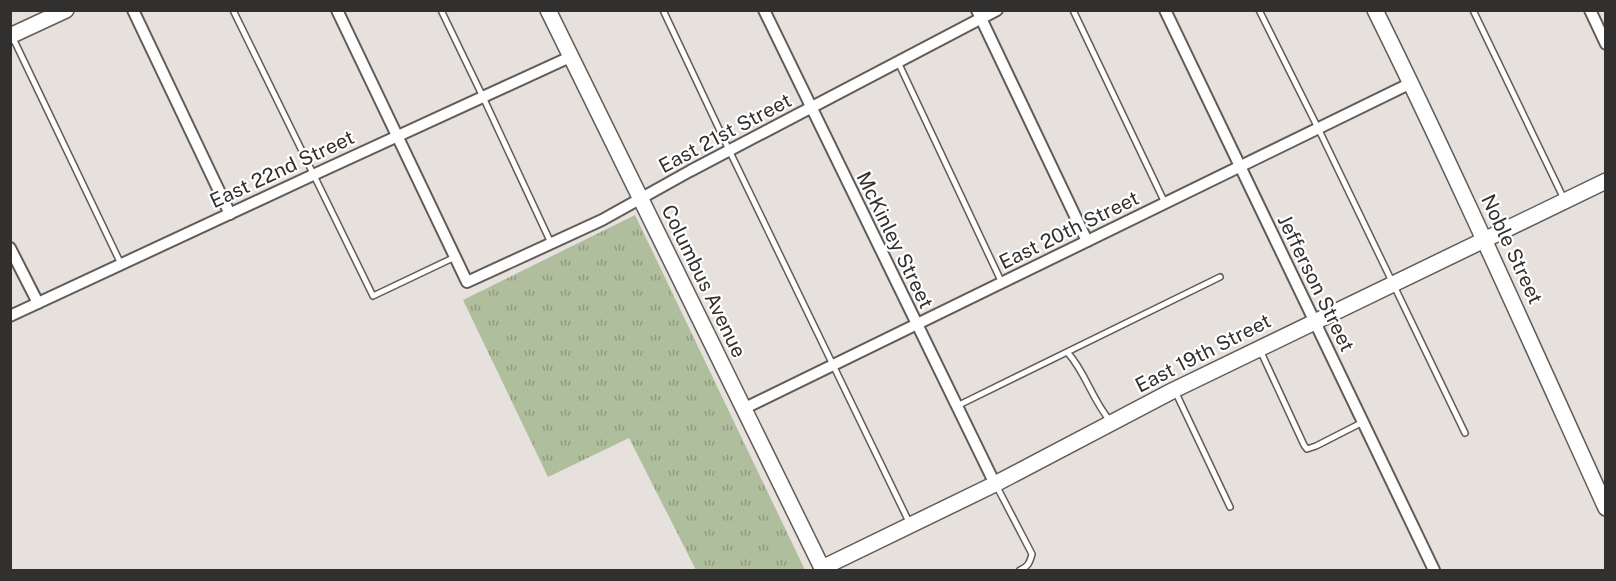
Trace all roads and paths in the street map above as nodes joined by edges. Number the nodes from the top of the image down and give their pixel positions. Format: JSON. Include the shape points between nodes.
{"nodes":[{"id":1,"x":66,"y":10,"type":"edge"},
{"id":2,"x":133,"y":10,"type":"edge"},
{"id":3,"x":233,"y":10,"type":"edge"},
{"id":4,"x":337,"y":10,"type":"edge"},
{"id":5,"x":441,"y":10,"type":"edge"},
{"id":6,"x":548,"y":10,"type":"edge"},
{"id":7,"x":663,"y":10,"type":"edge"},
{"id":8,"x":764,"y":10,"type":"edge"},
{"id":9,"x":997,"y":10,"type":"edge"},
{"id":10,"x":1073,"y":10,"type":"edge"},
{"id":11,"x":1165,"y":10,"type":"edge"},
{"id":12,"x":1259,"y":10,"type":"edge"},
{"id":13,"x":1375,"y":10,"type":"edge"},
{"id":14,"x":1473,"y":10,"type":"edge"},
{"id":15,"x":1590,"y":10,"type":"edge"},
{"id":16,"x":979,"y":15,"type":"edge"},
{"id":17,"x":11,"y":36,"type":"edge"},
{"id":18,"x":1605,"y":44,"type":"edge"},
{"id":19,"x":570,"y":57,"type":"junction"},
{"id":20,"x":898,"y":62,"type":"junction"},
{"id":21,"x":1411,"y":83,"type":"junction"},
{"id":22,"x":483,"y":97,"type":"junction"},
{"id":23,"x":810,"y":108,"type":"junction"},
{"id":24,"x":1318,"y":129,"type":"junction"},
{"id":25,"x":397,"y":136,"type":"junction"},
{"id":26,"x":729,"y":150,"type":"junction"},
{"id":27,"x":1241,"y":166,"type":"junction"},
{"id":28,"x":313,"y":175,"type":"junction"},
{"id":29,"x":1605,"y":181,"type":"edge"},
{"id":30,"x":639,"y":199,"type":"junction"},
{"id":31,"x":1565,"y":200,"type":"junction"},
{"id":32,"x":1165,"y":203,"type":"junction"},
{"id":33,"x":230,"y":214,"type":"junction"},
{"id":34,"x":1484,"y":239,"type":"junction"},
{"id":35,"x":1087,"y":241,"type":"junction"},
{"id":36,"x":551,"y":243,"type":"junction"},
{"id":37,"x":10,"y":248,"type":"edge"},
{"id":38,"x":455,"y":257,"type":"junction"},
{"id":39,"x":121,"y":264,"type":"junction"},
{"id":40,"x":1220,"y":277,"type":"dead end"},
{"id":41,"x":1002,"y":283,"type":"junction"},
{"id":42,"x":1392,"y":284,"type":"junction"},
{"id":43,"x":38,"y":303,"type":"junction"},
{"id":44,"x":10,"y":316,"type":"edge"},
{"id":45,"x":1314,"y":322,"type":"junction"},
{"id":46,"x":916,"y":324,"type":"junction"},
{"id":47,"x":1259,"y":348,"type":"junction"},
{"id":48,"x":1068,"y":353,"type":"junction"},
{"id":49,"x":833,"y":365,"type":"junction"},
{"id":50,"x":1174,"y":390,"type":"junction"},
{"id":51,"x":957,"y":406,"type":"junction"},
{"id":52,"x":743,"y":409,"type":"junction"},
{"id":53,"x":1364,"y":422,"type":"junction"},
{"id":54,"x":1112,"y":423,"type":"junction"},
{"id":55,"x":1465,"y":433,"type":"dead end"},
{"id":56,"x":995,"y":484,"type":"junction"},
{"id":57,"x":1230,"y":507,"type":"dead end"},
{"id":58,"x":1605,"y":508,"type":"edge"},
{"id":59,"x":911,"y":525,"type":"junction"},
{"id":60,"x":822,"y":569,"type":"edge"},
{"id":61,"x":1020,"y":570,"type":"edge"},
{"id":62,"x":1434,"y":570,"type":"edge"}],
"edges":[{"from":1,"to":17,"type":"street"},
{"from":2,"to":33,"type":"street"},
{"from":3,"to":28,"type":"lane"},
{"from":4,"to":25,"type":"street"},
{"from":5,"to":22,"type":"lane"},
{"from":6,"to":19,"type":"street","name":"Columbus Avenue"},
{"from":7,"to":26,"type":"lane"},
{"from":8,"to":23,"type":"street","name":"McKinley Street"},
{"from":9,"to":16,"type":"street","name":"East 21st Street"},
{"from":10,"to":32,"type":"lane"},
{"from":11,"to":27,"type":"street","name":"Jefferson Street"},
{"from":12,"to":24,"type":"lane"},
{"from":13,"to":21,"type":"street","name":"Noble Street"},
{"from":14,"to":31,"type":"lane"},
{"from":15,"to":18,"type":"street"},
{"from":16,"to":20,"type":"street","name":"East 21st Street"},
{"from":16,"to":35,"type":"street"},
{"from":17,"to":39,"type":"lane"},
{"from":19,"to":22,"type":"street","name":"East 22nd Street"},
{"from":19,"to":30,"type":"street","name":"Columbus Avenue"},
{"from":20,"to":23,"type":"street","name":"East 21st Street"},
{"from":20,"to":41,"type":"lane"},
{"from":21,"to":24,"type":"street","name":"East 20th Street"},
{"from":21,"to":34,"type":"street","name":"Noble Street"},
{"from":22,"to":25,"type":"street","name":"East 22nd Street"},
{"from":22,"to":36,"type":"lane"},
{"from":23,"to":26,"type":"street","name":"East 21st Street"},
{"from":23,"to":46,"type":"street","name":"McKinley Street"},
{"from":24,"to":27,"type":"street","name":"East 20th Street"},
{"from":24,"to":42,"type":"lane"},
{"from":25,"to":28,"type":"street","name":"East 22nd Street"},
{"from":25,"to":38,"type":"street"},
{"from":26,"to":30,"type":"street","name":"East 21st Street"},
{"from":26,"to":49,"type":"lane"},
{"from":27,"to":32,"type":"street","name":"East 20th Street"},
{"from":27,"to":45,"type":"street","name":"Jefferson Street"},
{"from":28,"to":33,"type":"street","name":"East 22nd Street"},
{"from":28,"to":38,"type":"lane","via":[[373,296]]},
{"from":29,"to":31,"type":"street","name":"East 19th Street"},
{"from":30,"to":36,"type":"street","name":"East 21st Street"},
{"from":30,"to":52,"type":"street","name":"Columbus Avenue"},
{"from":31,"to":34,"type":"street","name":"East 19th Street"},
{"from":32,"to":35,"type":"street","name":"East 20th Street"},
{"from":33,"to":39,"type":"street","name":"East 22nd Street"},
{"from":34,"to":42,"type":"street","name":"East 19th Street"},
{"from":34,"to":58,"type":"street","name":"Noble Street"},
{"from":35,"to":41,"type":"street","name":"East 20th Street"},
{"from":36,"to":38,"type":"street","name":"East 21st Street","via":[[467,282]]},
{"from":37,"to":43,"type":"street"},
{"from":39,"to":43,"type":"street","name":"East 22nd Street"},
{"from":40,"to":48,"type":"lane"},
{"from":41,"to":46,"type":"street","name":"East 20th Street"},
{"from":42,"to":45,"type":"street","name":"East 19th Street"},
{"from":42,"to":55,"type":"lane"},
{"from":43,"to":44,"type":"street","name":"East 22nd Street"},
{"from":45,"to":47,"type":"street","name":"East 19th Street"},
{"from":45,"to":53,"type":"street","name":"Jefferson Street"},
{"from":46,"to":49,"type":"street","name":"East 20th Street"},
{"from":46,"to":51,"type":"street","name":"McKinley Street"},
{"from":47,"to":50,"type":"street","name":"East 19th Street"},
{"from":47,"to":53,"type":"lane","via":[[1307,448]]},
{"from":48,"to":51,"type":"lane"},
{"from":48,"to":54,"type":"lane"},
{"from":49,"to":52,"type":"street","name":"East 20th Street"},
{"from":49,"to":59,"type":"lane"},
{"from":50,"to":54,"type":"street","name":"East 19th Street"},
{"from":50,"to":57,"type":"lane"},
{"from":51,"to":56,"type":"street","name":"McKinley Street"},
{"from":52,"to":60,"type":"street","name":"Columbus Avenue"},
{"from":53,"to":62,"type":"street","name":"Jefferson Street"},
{"from":54,"to":56,"type":"street","name":"East 19th Street"},
{"from":56,"to":59,"type":"street","name":"East 19th Street"},
{"from":56,"to":61,"type":"lane","via":[[1032,554]]},
{"from":59,"to":60,"type":"street","name":"East 19th Street"}]}
